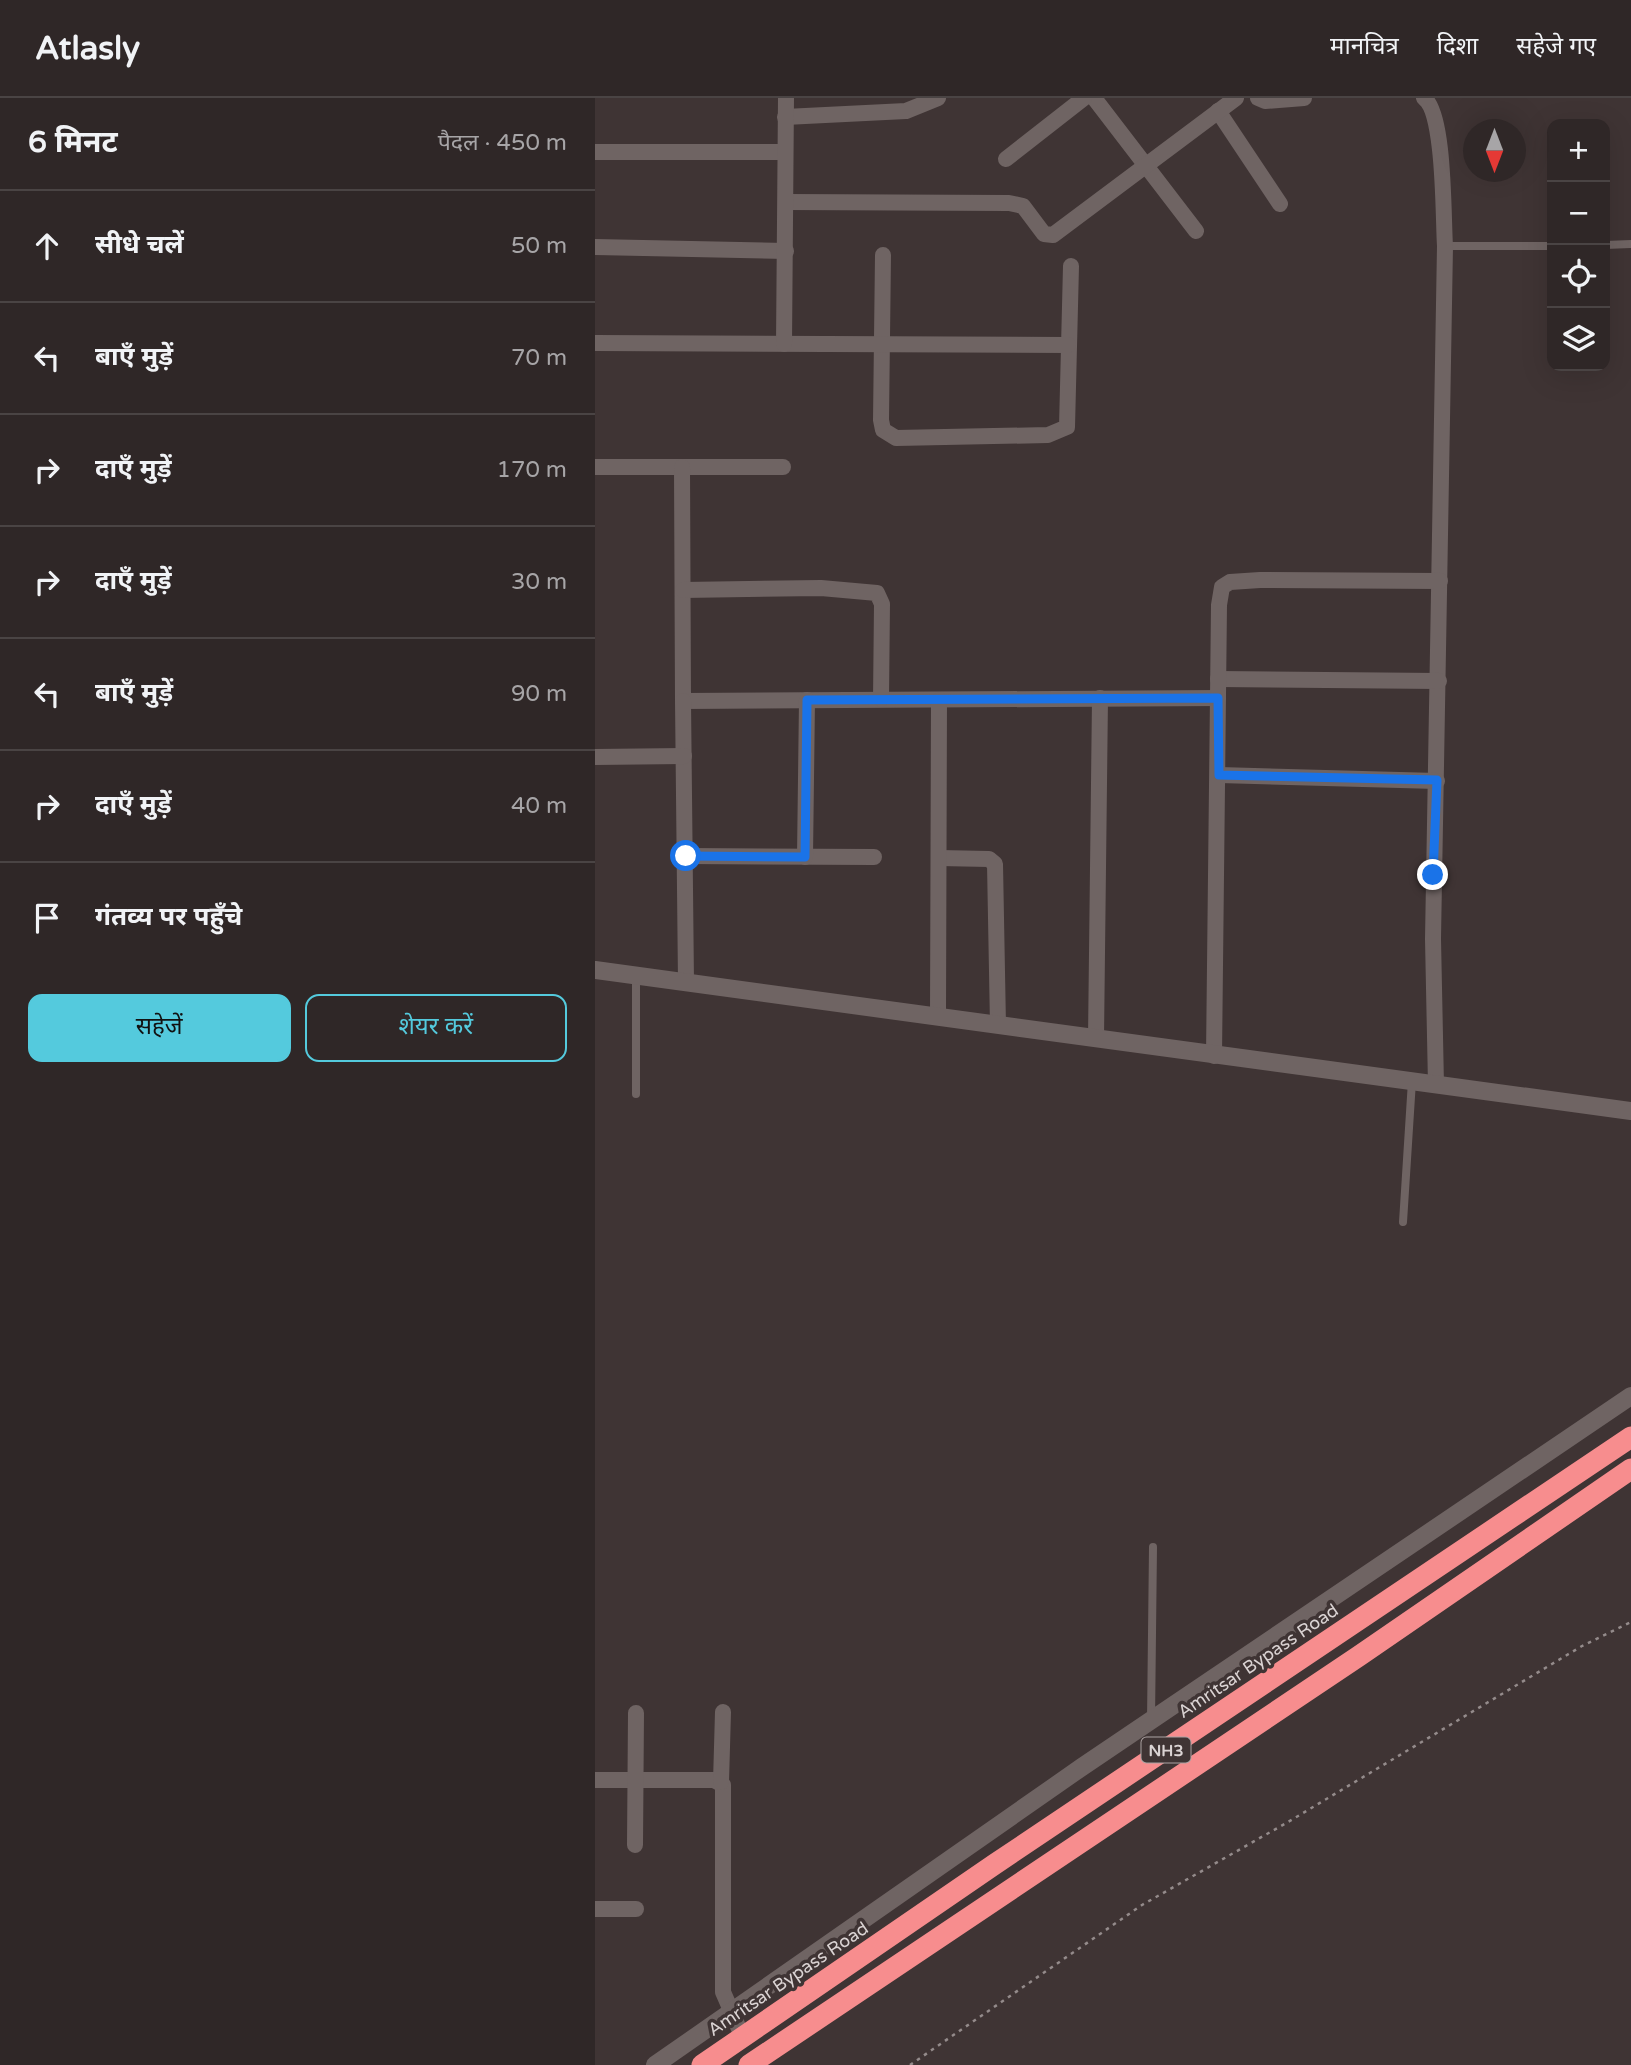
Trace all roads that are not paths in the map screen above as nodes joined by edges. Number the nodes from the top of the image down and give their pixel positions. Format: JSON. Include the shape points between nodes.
{"nodes":[{"id":1,"x":786,"y":98,"type":"edge"},
{"id":2,"x":938,"y":98,"type":"edge"},
{"id":3,"x":1084,"y":98,"type":"edge"},
{"id":4,"x":1094,"y":98,"type":"edge"},
{"id":5,"x":1236,"y":98,"type":"edge"},
{"id":6,"x":1258,"y":98,"type":"edge"},
{"id":7,"x":1304,"y":98,"type":"edge"},
{"id":8,"x":1424,"y":98,"type":"edge"},
{"id":9,"x":1218,"y":111,"type":"junction"},
{"id":10,"x":785,"y":117,"type":"junction"},
{"id":11,"x":595,"y":152,"type":"edge"},
{"id":12,"x":785,"y":152,"type":"junction"},
{"id":13,"x":1006,"y":159,"type":"dead end"},
{"id":14,"x":1144,"y":165,"type":"junction"},
{"id":15,"x":786,"y":202,"type":"junction"},
{"id":16,"x":1280,"y":204,"type":"dead end"},
{"id":17,"x":1196,"y":230,"type":"dead end"},
{"id":18,"x":1631,"y":244,"type":"edge"},
{"id":19,"x":1610,"y":245,"type":"edge"},
{"id":20,"x":1445,"y":246,"type":"junction"},
{"id":21,"x":1547,"y":246,"type":"edge"},
{"id":22,"x":595,"y":247,"type":"edge"},
{"id":23,"x":786,"y":251,"type":"junction"},
{"id":24,"x":883,"y":255,"type":"dead end"},
{"id":25,"x":1071,"y":266,"type":"dead end"},
{"id":26,"x":595,"y":343,"type":"edge"},
{"id":27,"x":784,"y":344,"type":"junction"},
{"id":28,"x":882,"y":345,"type":"junction"},
{"id":29,"x":1068,"y":345,"type":"junction"},
{"id":30,"x":595,"y":467,"type":"edge"},
{"id":31,"x":682,"y":467,"type":"junction"},
{"id":32,"x":783,"y":467,"type":"dead end"},
{"id":33,"x":1440,"y":581,"type":"junction"},
{"id":34,"x":683,"y":590,"type":"junction"},
{"id":35,"x":1218,"y":678,"type":"junction"},
{"id":36,"x":1439,"y":681,"type":"junction"},
{"id":37,"x":1100,"y":698,"type":"junction"},
{"id":38,"x":1218,"y":698,"type":"junction"},
{"id":39,"x":881,"y":699,"type":"junction"},
{"id":40,"x":807,"y":700,"type":"junction"},
{"id":41,"x":939,"y":700,"type":"junction"},
{"id":42,"x":683,"y":701,"type":"junction"},
{"id":43,"x":684,"y":756,"type":"junction"},
{"id":44,"x":595,"y":757,"type":"edge"},
{"id":45,"x":1219,"y":775,"type":"junction"},
{"id":46,"x":1437,"y":780,"type":"junction"},
{"id":47,"x":686,"y":856,"type":"junction"},
{"id":48,"x":805,"y":857,"type":"junction"},
{"id":49,"x":874,"y":857,"type":"dead end"},
{"id":50,"x":939,"y":858,"type":"junction"},
{"id":51,"x":595,"y":970,"type":"edge"},
{"id":52,"x":636,"y":975,"type":"junction"},
{"id":53,"x":686,"y":982,"type":"junction"},
{"id":54,"x":939,"y":1015,"type":"junction"},
{"id":55,"x":998,"y":1025,"type":"junction"},
{"id":56,"x":1096,"y":1038,"type":"junction"},
{"id":57,"x":1214,"y":1056,"type":"junction"},
{"id":58,"x":1412,"y":1082,"type":"junction"},
{"id":59,"x":1436,"y":1085,"type":"junction"},
{"id":60,"x":636,"y":1094,"type":"dead end"},
{"id":61,"x":1631,"y":1111,"type":"edge"},
{"id":62,"x":1403,"y":1222,"type":"dead end"},
{"id":63,"x":1631,"y":1396,"type":"edge"},
{"id":64,"x":1631,"y":1437,"type":"edge"},
{"id":65,"x":1631,"y":1469,"type":"edge"},
{"id":66,"x":1153,"y":1547,"type":"dead end"},
{"id":67,"x":723,"y":1712,"type":"dead end"},
{"id":68,"x":636,"y":1713,"type":"dead end"},
{"id":69,"x":1151,"y":1720,"type":"junction"},
{"id":70,"x":595,"y":1780,"type":"edge"},
{"id":71,"x":635,"y":1780,"type":"junction"},
{"id":72,"x":721,"y":1782,"type":"junction"},
{"id":73,"x":635,"y":1845,"type":"dead end"},
{"id":74,"x":595,"y":1909,"type":"edge"},
{"id":75,"x":636,"y":1909,"type":"dead end"},
{"id":76,"x":731,"y":2014,"type":"junction"},
{"id":77,"x":743,"y":2038,"type":"junction"},
{"id":78,"x":656,"y":2065,"type":"edge"},
{"id":79,"x":702,"y":2065,"type":"edge"},
{"id":80,"x":749,"y":2065,"type":"edge"}],
"edges":[{"from":1,"to":10,"type":"street"},
{"from":2,"to":10,"type":"street","via":[[906,111]]},
{"from":3,"to":13,"type":"street"},
{"from":4,"to":14,"type":"street"},
{"from":5,"to":9,"type":"street"},
{"from":6,"to":7,"type":"street"},
{"from":8,"to":20,"type":"street","via":[[1433,110],[1439,148]]},
{"from":9,"to":14,"type":"street"},
{"from":9,"to":16,"type":"street"},
{"from":10,"to":12,"type":"street"},
{"from":11,"to":12,"type":"street"},
{"from":12,"to":15,"type":"street"},
{"from":14,"to":15,"type":"street","via":[[1053,235],[1044,234],[1023,206],[1009,203]]},
{"from":14,"to":17,"type":"street"},
{"from":15,"to":23,"type":"street"},
{"from":18,"to":19,"type":"lane"},
{"from":20,"to":21,"type":"lane"},
{"from":20,"to":33,"type":"street"},
{"from":22,"to":23,"type":"street"},
{"from":23,"to":27,"type":"street"},
{"from":24,"to":28,"type":"street"},
{"from":25,"to":29,"type":"street"},
{"from":26,"to":27,"type":"street"},
{"from":27,"to":28,"type":"street"},
{"from":28,"to":29,"type":"street"},
{"from":28,"to":29,"type":"street","via":[[881,420],[883,430],[895,438],[1061,431],[1067,427],[1069,415]]},
{"from":30,"to":31,"type":"street"},
{"from":31,"to":32,"type":"street"},
{"from":31,"to":34,"type":"street"},
{"from":33,"to":35,"type":"street","via":[[1260,580],[1225,584],[1219,605]]},
{"from":33,"to":36,"type":"street"},
{"from":34,"to":39,"type":"street","via":[[821,588],[877,593],[882,604]]},
{"from":34,"to":42,"type":"street"},
{"from":35,"to":36,"type":"street"},
{"from":35,"to":38,"type":"street"},
{"from":36,"to":46,"type":"street"},
{"from":37,"to":38,"type":"street"},
{"from":37,"to":41,"type":"street"},
{"from":37,"to":56,"type":"street"},
{"from":38,"to":45,"type":"street"},
{"from":39,"to":40,"type":"street"},
{"from":39,"to":41,"type":"street"},
{"from":40,"to":42,"type":"street"},
{"from":40,"to":48,"type":"street"},
{"from":41,"to":50,"type":"street"},
{"from":42,"to":43,"type":"street"},
{"from":43,"to":44,"type":"street"},
{"from":43,"to":47,"type":"street"},
{"from":45,"to":46,"type":"street"},
{"from":45,"to":57,"type":"street"},
{"from":46,"to":59,"type":"street"},
{"from":47,"to":48,"type":"street"},
{"from":47,"to":53,"type":"street"},
{"from":48,"to":49,"type":"street"},
{"from":50,"to":54,"type":"street"},
{"from":50,"to":55,"type":"street","via":[[989,859],[995,864]]},
{"from":51,"to":52,"type":"street"},
{"from":52,"to":53,"type":"street"},
{"from":52,"to":60,"type":"lane"},
{"from":53,"to":54,"type":"street"},
{"from":54,"to":55,"type":"street"},
{"from":55,"to":56,"type":"street"},
{"from":56,"to":57,"type":"street"},
{"from":57,"to":58,"type":"street"},
{"from":58,"to":59,"type":"street"},
{"from":58,"to":62,"type":"lane"},
{"from":59,"to":61,"type":"street"},
{"from":63,"to":69,"type":"street"},
{"from":64,"to":77,"type":"highway","name":"Amritsar Bypass Road","number":"NH3"},
{"from":65,"to":80,"type":"highway","number":"NH3"},
{"from":66,"to":69,"type":"lane"},
{"from":67,"to":72,"type":"street"},
{"from":68,"to":71,"type":"street"},
{"from":69,"to":76,"type":"street"},
{"from":70,"to":71,"type":"street"},
{"from":71,"to":72,"type":"street"},
{"from":71,"to":73,"type":"street"},
{"from":72,"to":76,"type":"street","via":[[722,1975]]},
{"from":74,"to":75,"type":"street"},
{"from":76,"to":77,"type":"street"},
{"from":76,"to":78,"type":"street"},
{"from":77,"to":79,"type":"highway","name":"Amritsar Bypass Road","number":"NH3"}]}
